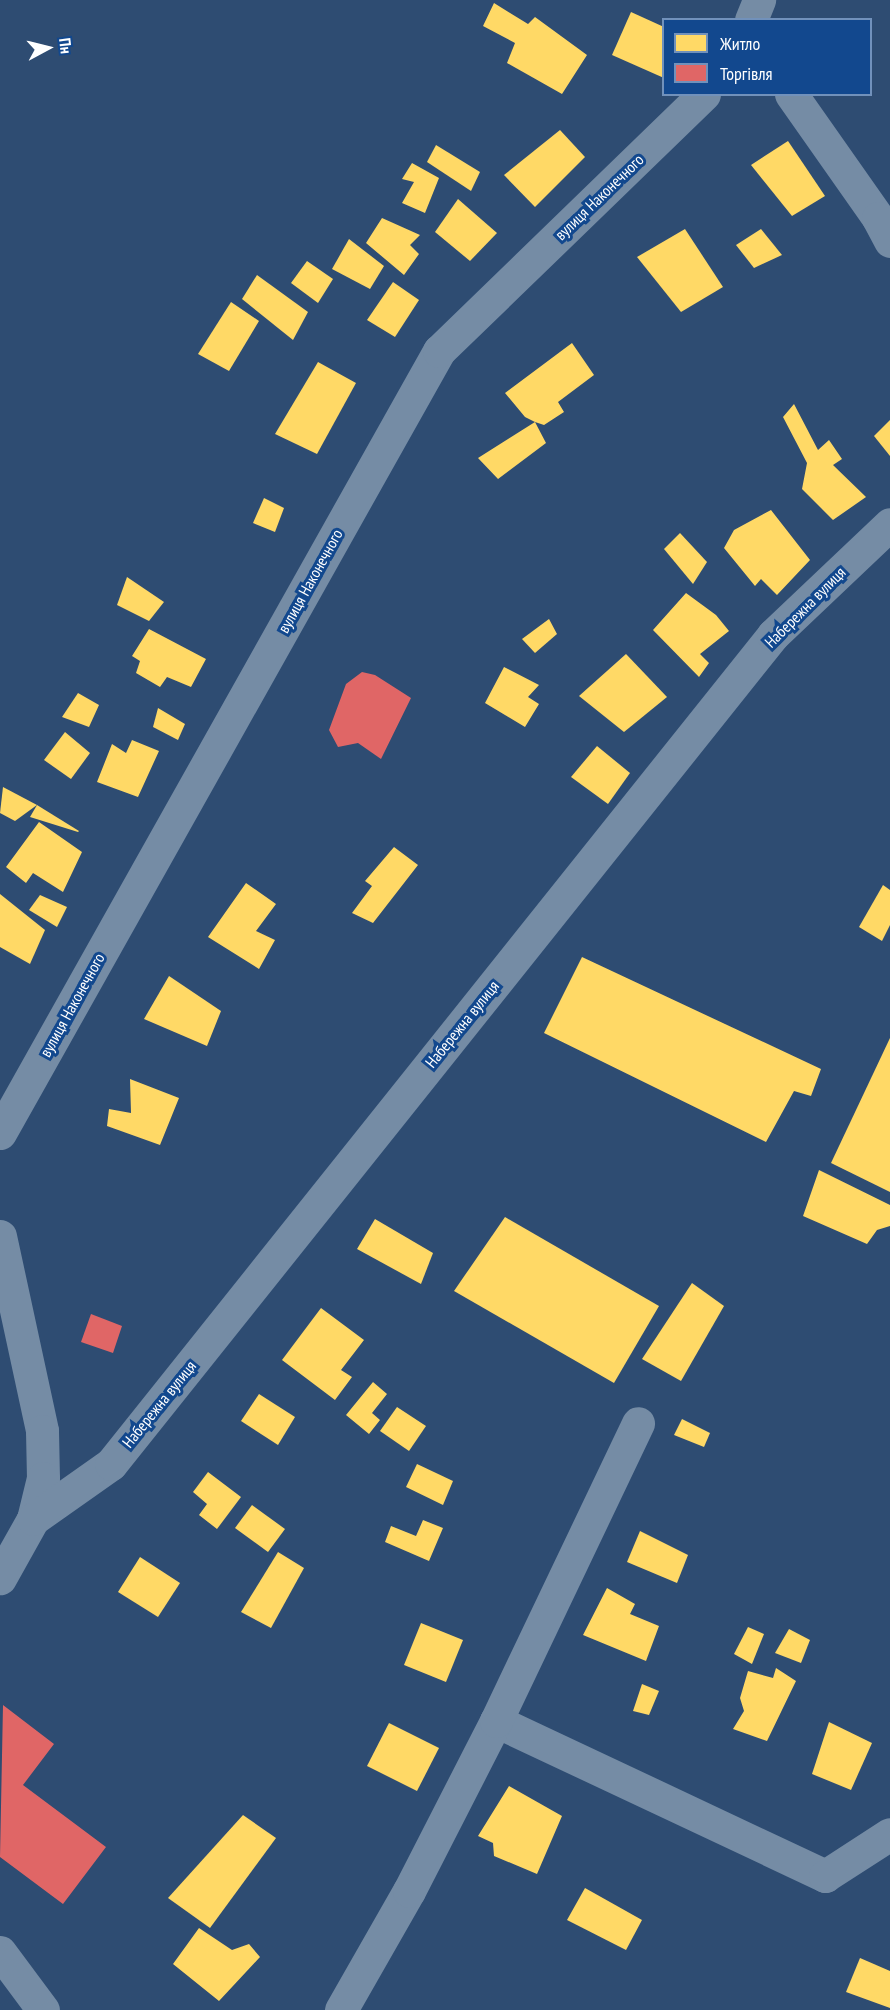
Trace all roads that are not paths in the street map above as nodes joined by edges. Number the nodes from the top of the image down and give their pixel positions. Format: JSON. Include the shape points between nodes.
{"nodes":[{"id":1,"x":759,"y":0,"type":"edge"},
{"id":2,"x":752,"y":18,"type":"edge"},
{"id":3,"x":702,"y":96,"type":"edge"},
{"id":4,"x":792,"y":96,"type":"edge"},
{"id":5,"x":890,"y":241,"type":"edge"},
{"id":6,"x":890,"y":524,"type":"edge"},
{"id":7,"x":0,"y":1133,"type":"edge"},
{"id":8,"x":0,"y":1236,"type":"edge"},
{"id":9,"x":638,"y":1423,"type":"dead end"},
{"id":10,"x":33,"y":1519,"type":"junction"},
{"id":11,"x":0,"y":1578,"type":"edge"},
{"id":12,"x":496,"y":1722,"type":"junction"},
{"id":13,"x":890,"y":1834,"type":"edge"},
{"id":14,"x":0,"y":1952,"type":"edge"},
{"id":15,"x":43,"y":2010,"type":"edge"},
{"id":16,"x":341,"y":2010,"type":"edge"}],
"edges":[{"from":1,"to":2,"type":"street"},
{"from":3,"to":7,"type":"street","name":"вулиця Наконечного","via":[[439,351]]},
{"from":4,"to":5,"type":"street"},
{"from":6,"to":10,"type":"street","name":"Набережна вулиця","via":[[773,635],[111,1464]]},
{"from":8,"to":10,"type":"street","via":[[42,1431],[43,1478]]},
{"from":9,"to":12,"type":"street"},
{"from":10,"to":11,"type":"street"},
{"from":12,"to":13,"type":"street","via":[[825,1876]]},
{"from":12,"to":16,"type":"street","via":[[409,1892]]},
{"from":14,"to":15,"type":"street"}]}
